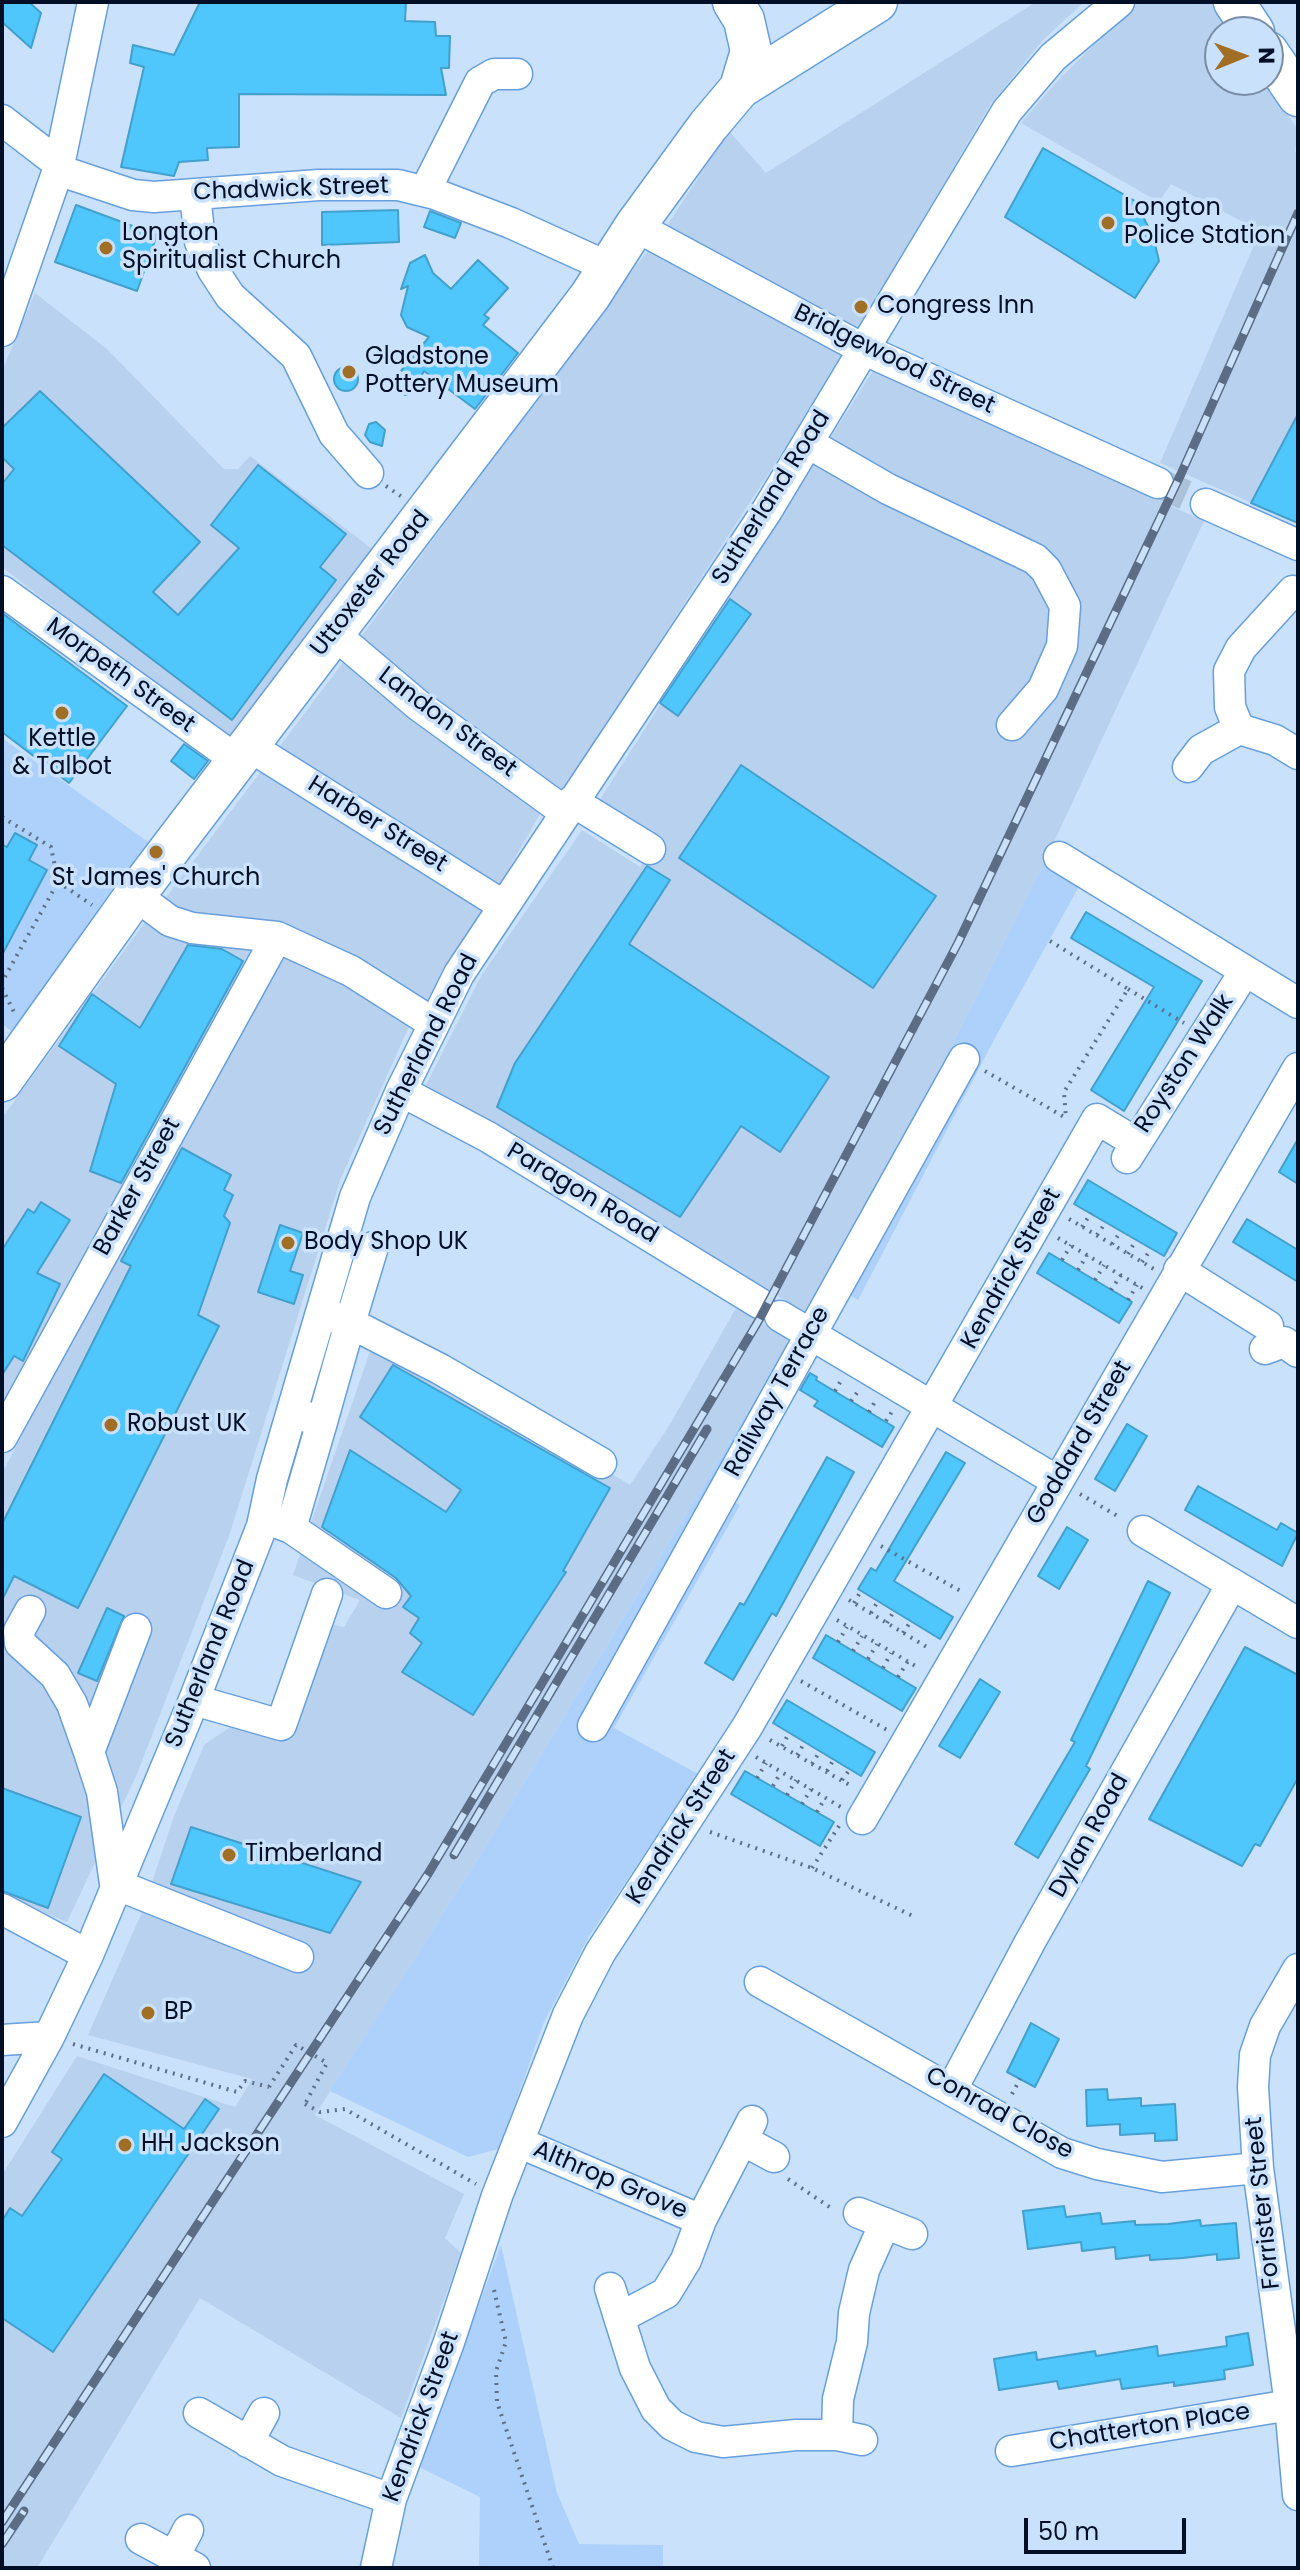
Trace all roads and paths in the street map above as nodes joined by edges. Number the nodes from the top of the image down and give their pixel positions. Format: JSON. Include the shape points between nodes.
{"nodes":[{"id":1,"x":93,"y":2,"type":"edge"},
{"id":2,"x":733,"y":2,"type":"edge"},
{"id":3,"x":746,"y":2,"type":"edge"},
{"id":4,"x":877,"y":2,"type":"edge"},
{"id":5,"x":1119,"y":2,"type":"edge"},
{"id":6,"x":816,"y":41,"type":"junction"},
{"id":7,"x":517,"y":74,"type":"dead end"},
{"id":8,"x":1284,"y":75,"type":"edge"},
{"id":9,"x":740,"y":88,"type":"junction"},
{"id":10,"x":1298,"y":96,"type":"edge"},
{"id":11,"x":2,"y":120,"type":"edge"},
{"id":12,"x":58,"y":167,"type":"junction"},
{"id":13,"x":425,"y":191,"type":"junction"},
{"id":14,"x":195,"y":194,"type":"junction"},
{"id":15,"x":635,"y":226,"type":"junction"},
{"id":16,"x":608,"y":267,"type":"junction"},
{"id":17,"x":9,"y":288,"type":"edge"},
{"id":18,"x":2,"y":331,"type":"edge"},
{"id":19,"x":865,"y":350,"type":"junction"},
{"id":20,"x":808,"y":443,"type":"junction"},
{"id":21,"x":368,"y":473,"type":"joint"},
{"id":22,"x":1158,"y":483,"type":"tunnel mouth"},
{"id":23,"x":1206,"y":504,"type":"tunnel mouth"},
{"id":24,"x":425,"y":514,"type":"junction"},
{"id":25,"x":1298,"y":545,"type":"edge"},
{"id":26,"x":2,"y":591,"type":"edge"},
{"id":27,"x":1293,"y":591,"type":"dead end"},
{"id":28,"x":332,"y":632,"type":"junction"},
{"id":29,"x":1012,"y":725,"type":"dead end"},
{"id":30,"x":1239,"y":729,"type":"junction"},
{"id":31,"x":244,"y":753,"type":"junction"},
{"id":32,"x":1298,"y":754,"type":"edge"},
{"id":33,"x":1188,"y":767,"type":"dead end"},
{"id":34,"x":569,"y":806,"type":"junction"},
{"id":35,"x":2,"y":817,"type":"edge"},
{"id":36,"x":650,"y":849,"type":"dead end"},
{"id":37,"x":1080,"y":859,"type":"dead end"},
{"id":38,"x":135,"y":895,"type":"junction"},
{"id":39,"x":504,"y":906,"type":"junction"},
{"id":40,"x":277,"y":937,"type":"junction"},
{"id":41,"x":1050,"y":941,"type":"dead end"},
{"id":42,"x":1245,"y":971,"type":"junction"},
{"id":43,"x":2,"y":982,"type":"edge"},
{"id":44,"x":1128,"y":989,"type":"junction"},
{"id":45,"x":1298,"y":1003,"type":"edge"},
{"id":46,"x":433,"y":1023,"type":"junction"},
{"id":47,"x":1204,"y":1035,"type":"junction"},
{"id":48,"x":964,"y":1059,"type":"joint"},
{"id":49,"x":2,"y":1081,"type":"edge"},
{"id":50,"x":1294,"y":1084,"type":"edge"},
{"id":51,"x":401,"y":1091,"type":"junction"},
{"id":52,"x":1078,"y":1125,"type":"junction"},
{"id":53,"x":1091,"y":1213,"type":"dead end"},
{"id":54,"x":1042,"y":1215,"type":"junction"},
{"id":55,"x":1106,"y":1222,"type":"dead end"},
{"id":56,"x":1082,"y":1227,"type":"junction"},
{"id":57,"x":1121,"y":1231,"type":"dead end"},
{"id":58,"x":1097,"y":1235,"type":"junction"},
{"id":59,"x":1136,"y":1240,"type":"dead end"},
{"id":60,"x":1112,"y":1244,"type":"junction"},
{"id":61,"x":1071,"y":1245,"type":"junction"},
{"id":62,"x":373,"y":1247,"type":"dead end"},
{"id":63,"x":1151,"y":1249,"type":"dead end"},
{"id":64,"x":1128,"y":1254,"type":"junction"},
{"id":65,"x":1087,"y":1255,"type":"junction"},
{"id":66,"x":1062,"y":1260,"type":"dead end"},
{"id":67,"x":1142,"y":1262,"type":"junction"},
{"id":68,"x":1104,"y":1265,"type":"junction"},
{"id":69,"x":1078,"y":1270,"type":"dead end"},
{"id":70,"x":1170,"y":1271,"type":"junction"},
{"id":71,"x":1121,"y":1275,"type":"junction"},
{"id":72,"x":1095,"y":1280,"type":"dead end"},
{"id":73,"x":1137,"y":1285,"type":"junction"},
{"id":74,"x":1111,"y":1290,"type":"dead end"},
{"id":75,"x":1149,"y":1292,"type":"dead end"},
{"id":76,"x":1128,"y":1300,"type":"dead end"},
{"id":77,"x":321,"y":1313,"type":"junction"},
{"id":78,"x":350,"y":1323,"type":"junction"},
{"id":79,"x":809,"y":1334,"type":"junction"},
{"id":80,"x":1298,"y":1352,"type":"edge"},
{"id":81,"x":933,"y":1408,"type":"junction"},
{"id":82,"x":292,"y":1412,"type":"junction"},
{"id":83,"x":322,"y":1422,"type":"junction"},
{"id":84,"x":2,"y":1437,"type":"edge"},
{"id":85,"x":601,"y":1463,"type":"dead end"},
{"id":86,"x":1057,"y":1481,"type":"junction"},
{"id":87,"x":277,"y":1523,"type":"junction"},
{"id":88,"x":1143,"y":1531,"type":"joint"},
{"id":89,"x":858,"y":1532,"type":"junction"},
{"id":90,"x":1232,"y":1584,"type":"junction"},
{"id":91,"x":861,"y":1591,"type":"dead end"},
{"id":92,"x":386,"y":1593,"type":"dead end"},
{"id":93,"x":327,"y":1594,"type":"dead end"},
{"id":94,"x":821,"y":1597,"type":"junction"},
{"id":95,"x":878,"y":1601,"type":"dead end"},
{"id":96,"x":854,"y":1603,"type":"junction"},
{"id":97,"x":987,"y":1606,"type":"junction"},
{"id":98,"x":30,"y":1611,"type":"dead end"},
{"id":99,"x":894,"y":1611,"type":"dead end"},
{"id":100,"x":870,"y":1613,"type":"junction"},
{"id":101,"x":911,"y":1621,"type":"dead end"},
{"id":102,"x":887,"y":1623,"type":"junction"},
{"id":103,"x":1298,"y":1623,"type":"edge"},
{"id":104,"x":848,"y":1626,"type":"junction"},
{"id":105,"x":136,"y":1629,"type":"dead end"},
{"id":106,"x":903,"y":1633,"type":"junction"},
{"id":107,"x":863,"y":1635,"type":"junction"},
{"id":108,"x":838,"y":1642,"type":"dead end"},
{"id":109,"x":877,"y":1644,"type":"junction"},
{"id":110,"x":853,"y":1651,"type":"dead end"},
{"id":111,"x":892,"y":1652,"type":"junction"},
{"id":112,"x":868,"y":1659,"type":"dead end"},
{"id":113,"x":953,"y":1663,"type":"junction"},
{"id":114,"x":883,"y":1668,"type":"dead end"},
{"id":115,"x":780,"y":1669,"type":"junction"},
{"id":116,"x":898,"y":1677,"type":"dead end"},
{"id":117,"x":194,"y":1700,"type":"junction"},
{"id":118,"x":593,"y":1726,"type":"dead end"},
{"id":119,"x":789,"y":1733,"type":"dead end"},
{"id":120,"x":742,"y":1736,"type":"junction"},
{"id":121,"x":907,"y":1741,"type":"junction"},
{"id":122,"x":805,"y":1742,"type":"dead end"},
{"id":123,"x":782,"y":1746,"type":"junction"},
{"id":124,"x":820,"y":1751,"type":"dead end"},
{"id":125,"x":89,"y":1752,"type":"junction"},
{"id":126,"x":797,"y":1755,"type":"junction"},
{"id":127,"x":834,"y":1759,"type":"dead end"},
{"id":128,"x":766,"y":1763,"type":"junction"},
{"id":129,"x":812,"y":1764,"type":"junction"},
{"id":130,"x":850,"y":1769,"type":"dead end"},
{"id":131,"x":781,"y":1772,"type":"junction"},
{"id":132,"x":826,"y":1772,"type":"junction"},
{"id":133,"x":757,"y":1778,"type":"dead end"},
{"id":134,"x":796,"y":1780,"type":"junction"},
{"id":135,"x":842,"y":1781,"type":"junction"},
{"id":136,"x":773,"y":1786,"type":"dead end"},
{"id":137,"x":811,"y":1789,"type":"junction"},
{"id":138,"x":787,"y":1795,"type":"dead end"},
{"id":139,"x":825,"y":1798,"type":"junction"},
{"id":140,"x":802,"y":1804,"type":"dead end"},
{"id":141,"x":861,"y":1809,"type":"junction"},
{"id":142,"x":817,"y":1812,"type":"dead end"},
{"id":143,"x":685,"y":1823,"type":"junction"},
{"id":144,"x":812,"y":1868,"type":"junction"},
{"id":145,"x":115,"y":1884,"type":"junction"},
{"id":146,"x":2,"y":1909,"type":"edge"},
{"id":147,"x":915,"y":1917,"type":"dead end"},
{"id":148,"x":88,"y":1955,"type":"junction"},
{"id":149,"x":298,"y":1957,"type":"dead end"},
{"id":150,"x":1298,"y":1969,"type":"edge"},
{"id":151,"x":760,"y":1982,"type":"dead end"},
{"id":152,"x":49,"y":2037,"type":"junction"},
{"id":153,"x":2,"y":2040,"type":"edge"},
{"id":154,"x":952,"y":2089,"type":"junction"},
{"id":155,"x":2,"y":2122,"type":"edge"},
{"id":156,"x":518,"y":2142,"type":"junction"},
{"id":157,"x":774,"y":2157,"type":"joint"},
{"id":158,"x":1258,"y":2168,"type":"junction"},
{"id":159,"x":497,"y":2196,"type":"junction"},
{"id":160,"x":701,"y":2220,"type":"junction"},
{"id":161,"x":886,"y":2223,"type":"joint"},
{"id":162,"x":493,"y":2284,"type":"dead end"},
{"id":163,"x":610,"y":2288,"type":"dead end"},
{"id":164,"x":621,"y":2317,"type":"junction"},
{"id":165,"x":1290,"y":2405,"type":"junction"},
{"id":166,"x":199,"y":2413,"type":"dead end"},
{"id":167,"x":264,"y":2413,"type":"dead end"},
{"id":168,"x":248,"y":2442,"type":"junction"},
{"id":169,"x":1011,"y":2451,"type":"dead end"},
{"id":170,"x":1298,"y":2495,"type":"edge"},
{"id":171,"x":391,"y":2499,"type":"junction"},
{"id":172,"x":188,"y":2530,"type":"dead end"},
{"id":173,"x":141,"y":2539,"type":"dead end"},
{"id":174,"x":184,"y":2562,"type":"edge"},
{"id":175,"x":376,"y":2568,"type":"edge"},
{"id":176,"x":553,"y":2568,"type":"edge"}],
"edges":[{"from":1,"to":12,"type":"street"},
{"from":2,"to":9,"type":"main road","via":[[744,20],[751,51]]},
{"from":3,"to":6,"type":"main road","via":[[768,23]]},
{"from":4,"to":6,"type":"main road"},
{"from":5,"to":19,"type":"street","name":"Sutherland Road","via":[[1053,57],[1007,111]]},
{"from":6,"to":9,"type":"main road"},
{"from":7,"to":13,"type":"street","via":[[494,74],[480,82]]},
{"from":8,"to":10,"type":"main road"},
{"from":9,"to":15,"type":"main road","name":"Uttoxeter Road"},
{"from":11,"to":12,"type":"street","name":"Chadwick Street"},
{"from":12,"to":14,"type":"street","name":"Chadwick Street","via":[[133,195]]},
{"from":12,"to":17,"type":"street"},
{"from":13,"to":14,"type":"street","name":"Chadwick Street","via":[[398,185],[319,185]]},
{"from":13,"to":16,"type":"street","name":"Chadwick Street"},
{"from":14,"to":21,"type":"street","via":[[200,242],[213,270],[230,296],[296,356],[334,434]]},
{"from":15,"to":16,"type":"main road","name":"Uttoxeter Road"},
{"from":15,"to":19,"type":"street","name":"Bridgewood Street"},
{"from":16,"to":24,"type":"main road","name":"Uttoxeter Road"},
{"from":17,"to":18,"type":"street"},
{"from":19,"to":20,"type":"street","name":"Sutherland Road"},
{"from":19,"to":22,"type":"street","name":"Bridgewood Street"},
{"from":20,"to":29,"type":"street","via":[[888,489],[1035,559],[1046,570],[1065,606],[1062,646],[1043,689]]},
{"from":20,"to":34,"type":"street","name":"Sutherland Road"},
{"from":21,"to":24,"type":"path"},
{"from":23,"to":25,"type":"street"},
{"from":24,"to":28,"type":"main road","name":"Uttoxeter Road"},
{"from":26,"to":31,"type":"street","name":"Morpeth Street"},
{"from":27,"to":30,"type":"street","via":[[1282,607],[1258,608],[1229,671],[1230,707]]},
{"from":28,"to":31,"type":"main road","name":"Uttoxeter Road"},
{"from":28,"to":34,"type":"street","name":"Landon Street","via":[[418,705]]},
{"from":30,"to":32,"type":"street"},
{"from":30,"to":33,"type":"street","via":[[1201,750]]},
{"from":31,"to":38,"type":"main road","name":"Uttoxeter Road"},
{"from":31,"to":39,"type":"street","name":"Harber Street"},
{"from":34,"to":36,"type":"street","name":"Landon Street"},
{"from":34,"to":39,"type":"street","name":"Sutherland Road"},
{"from":35,"to":43,"type":"path","via":[[51,847],[58,882]]},
{"from":37,"to":42,"type":"street","name":"Royston Walk"},
{"from":38,"to":40,"type":"street","via":[[170,921],[192,928]]},
{"from":38,"to":49,"type":"main road","name":"Uttoxeter Road"},
{"from":39,"to":46,"type":"street","name":"Sutherland Road"},
{"from":40,"to":46,"type":"street","via":[[351,971]]},
{"from":40,"to":84,"type":"street","name":"Barker Street"},
{"from":41,"to":44,"type":"path"},
{"from":42,"to":45,"type":"street","name":"Royston Walk"},
{"from":42,"to":47,"type":"street","name":"Royston Walk"},
{"from":44,"to":47,"type":"path"},
{"from":44,"to":52,"type":"path","via":[[1064,1092]]},
{"from":46,"to":51,"type":"street","name":"Sutherland Road"},
{"from":47,"to":52,"type":"street","name":"Royston Walk","via":[[1131,1150],[1097,1119]]},
{"from":48,"to":52,"type":"path"},
{"from":48,"to":79,"type":"street","name":"Railway Terrace"},
{"from":50,"to":70,"type":"street","name":"Goddard Street"},
{"from":51,"to":77,"type":"street","name":"Sutherland Road","via":[[355,1197]]},
{"from":51,"to":79,"type":"street","name":"Paragon Road","via":[[488,1137]]},
{"from":52,"to":54,"type":"street","name":"Kendrick Street"},
{"from":53,"to":56,"type":"path"},
{"from":54,"to":56,"type":"path"},
{"from":54,"to":61,"type":"path"},
{"from":54,"to":81,"type":"street","name":"Kendrick Street"},
{"from":55,"to":58,"type":"path"},
{"from":56,"to":58,"type":"path"},
{"from":57,"to":60,"type":"path"},
{"from":58,"to":60,"type":"path"},
{"from":59,"to":64,"type":"path"},
{"from":60,"to":64,"type":"path"},
{"from":61,"to":65,"type":"path"},
{"from":61,"to":66,"type":"path"},
{"from":62,"to":78,"type":"street"},
{"from":63,"to":67,"type":"path"},
{"from":64,"to":67,"type":"path"},
{"from":65,"to":68,"type":"path"},
{"from":65,"to":69,"type":"path"},
{"from":67,"to":70,"type":"path"},
{"from":68,"to":71,"type":"path"},
{"from":68,"to":72,"type":"path"},
{"from":70,"to":80,"type":"street","via":[[1266,1337]]},
{"from":70,"to":86,"type":"street","name":"Goddard Street"},
{"from":71,"to":73,"type":"path"},
{"from":71,"to":74,"type":"path"},
{"from":73,"to":75,"type":"path"},
{"from":73,"to":76,"type":"path"},
{"from":77,"to":78,"type":"street"},
{"from":77,"to":82,"type":"street","name":"Sutherland Road"},
{"from":78,"to":83,"type":"street"},
{"from":78,"to":85,"type":"street"},
{"from":79,"to":81,"type":"street","name":"Paragon Road"},
{"from":79,"to":118,"type":"street","name":"Railway Terrace"},
{"from":81,"to":86,"type":"street","name":"Paragon Road"},
{"from":81,"to":89,"type":"street","name":"Kendrick Street"},
{"from":82,"to":83,"type":"street"},
{"from":82,"to":87,"type":"street","name":"Sutherland Road"},
{"from":83,"to":87,"type":"street"},
{"from":86,"to":88,"type":"path"},
{"from":86,"to":97,"type":"street","name":"Goddard Street"},
{"from":87,"to":92,"type":"street"},
{"from":87,"to":117,"type":"street","name":"Sutherland Road"},
{"from":88,"to":90,"type":"street"},
{"from":89,"to":94,"type":"street","name":"Kendrick Street"},
{"from":89,"to":97,"type":"path"},
{"from":90,"to":103,"type":"street"},
{"from":90,"to":154,"type":"street","name":"Dylan Road"},
{"from":91,"to":96,"type":"path"},
{"from":93,"to":117,"type":"street","via":[[281,1725]]},
{"from":94,"to":96,"type":"path"},
{"from":94,"to":104,"type":"path"},
{"from":94,"to":115,"type":"street","name":"Kendrick Street"},
{"from":95,"to":100,"type":"path"},
{"from":96,"to":100,"type":"path"},
{"from":97,"to":113,"type":"street","name":"Goddard Street"},
{"from":98,"to":125,"type":"street","via":[[19,1631],[20,1643],[55,1675]]},
{"from":99,"to":102,"type":"path"},
{"from":100,"to":102,"type":"path"},
{"from":101,"to":106,"type":"path"},
{"from":102,"to":106,"type":"path"},
{"from":104,"to":107,"type":"path"},
{"from":104,"to":108,"type":"path"},
{"from":105,"to":125,"type":"street"},
{"from":106,"to":113,"type":"path"},
{"from":107,"to":109,"type":"path"},
{"from":107,"to":110,"type":"path"},
{"from":109,"to":111,"type":"path"},
{"from":109,"to":112,"type":"path"},
{"from":111,"to":114,"type":"path"},
{"from":111,"to":116,"type":"path","via":[[908,1661]]},
{"from":113,"to":121,"type":"street","name":"Goddard Street"},
{"from":115,"to":120,"type":"street","name":"Kendrick Street"},
{"from":115,"to":121,"type":"path"},
{"from":117,"to":145,"type":"street","name":"Sutherland Road"},
{"from":119,"to":123,"type":"path"},
{"from":120,"to":123,"type":"path"},
{"from":120,"to":128,"type":"path"},
{"from":120,"to":143,"type":"street","name":"Kendrick Street"},
{"from":121,"to":141,"type":"street","name":"Goddard Street"},
{"from":122,"to":126,"type":"path"},
{"from":123,"to":126,"type":"path"},
{"from":124,"to":129,"type":"path"},
{"from":125,"to":145,"type":"street","via":[[102,1792]]},
{"from":126,"to":129,"type":"path"},
{"from":127,"to":132,"type":"path"},
{"from":128,"to":131,"type":"path"},
{"from":128,"to":133,"type":"path"},
{"from":129,"to":132,"type":"path"},
{"from":130,"to":135,"type":"path"},
{"from":131,"to":134,"type":"path"},
{"from":131,"to":136,"type":"path"},
{"from":132,"to":135,"type":"path"},
{"from":134,"to":137,"type":"path"},
{"from":134,"to":138,"type":"path"},
{"from":135,"to":141,"type":"path"},
{"from":137,"to":139,"type":"path"},
{"from":137,"to":140,"type":"path"},
{"from":139,"to":141,"type":"path"},
{"from":139,"to":142,"type":"path"},
{"from":141,"to":144,"type":"path"},
{"from":143,"to":144,"type":"path"},
{"from":143,"to":156,"type":"street","name":"Kendrick Street","via":[[587,1978]]},
{"from":144,"to":147,"type":"path"},
{"from":145,"to":148,"type":"street","name":"Sutherland Road"},
{"from":145,"to":149,"type":"street"},
{"from":146,"to":148,"type":"street"},
{"from":148,"to":152,"type":"street","name":"Sutherland Road"},
{"from":150,"to":158,"type":"street","name":"Forrister Street","via":[[1265,2026],[1255,2055]]},
{"from":151,"to":154,"type":"street","name":"Conrad Close"},
{"from":152,"to":153,"type":"street"},
{"from":152,"to":155,"type":"street","name":"Sutherland Road"},
{"from":152,"to":159,"type":"path","bridge":true,"via":[[237,2092],[245,2081],[269,2087],[296,2045],[327,2063],[305,2104],[320,2112],[345,2109]]},
{"from":154,"to":158,"type":"street","name":"Conrad Close","via":[[1062,2153],[1097,2164],[1162,2177]]},
{"from":156,"to":159,"type":"street","name":"Kendrick Street"},
{"from":156,"to":160,"type":"street","name":"Althrop Grove"},
{"from":157,"to":160,"type":"street","name":"Althrop Grove","via":[[747,2130]]},
{"from":157,"to":161,"type":"path","via":[[769,2168],[856,2222]]},
{"from":158,"to":165,"type":"street","name":"Forrister Street"},
{"from":159,"to":171,"type":"street","name":"Kendrick Street"},
{"from":160,"to":164,"type":"street","name":"Althrop Grove","via":[[666,2293]]},
{"from":161,"to":164,"type":"street","via":[[864,2270],[838,2399],[849,2438],[796,2435],[723,2442],[672,2425],[656,2409],[635,2368]]},
{"from":162,"to":176,"type":"path","via":[[506,2342],[496,2371],[497,2402]]},
{"from":163,"to":164,"type":"street"},
{"from":165,"to":169,"type":"street","name":"Chatterton Place"},
{"from":165,"to":170,"type":"street","name":"Forrister Street"},
{"from":166,"to":168,"type":"street"},
{"from":167,"to":168,"type":"street"},
{"from":168,"to":171,"type":"street","via":[[282,2461]]},
{"from":171,"to":175,"type":"street","name":"Kendrick Street"},
{"from":172,"to":174,"type":"street"},
{"from":173,"to":174,"type":"street"}]}
